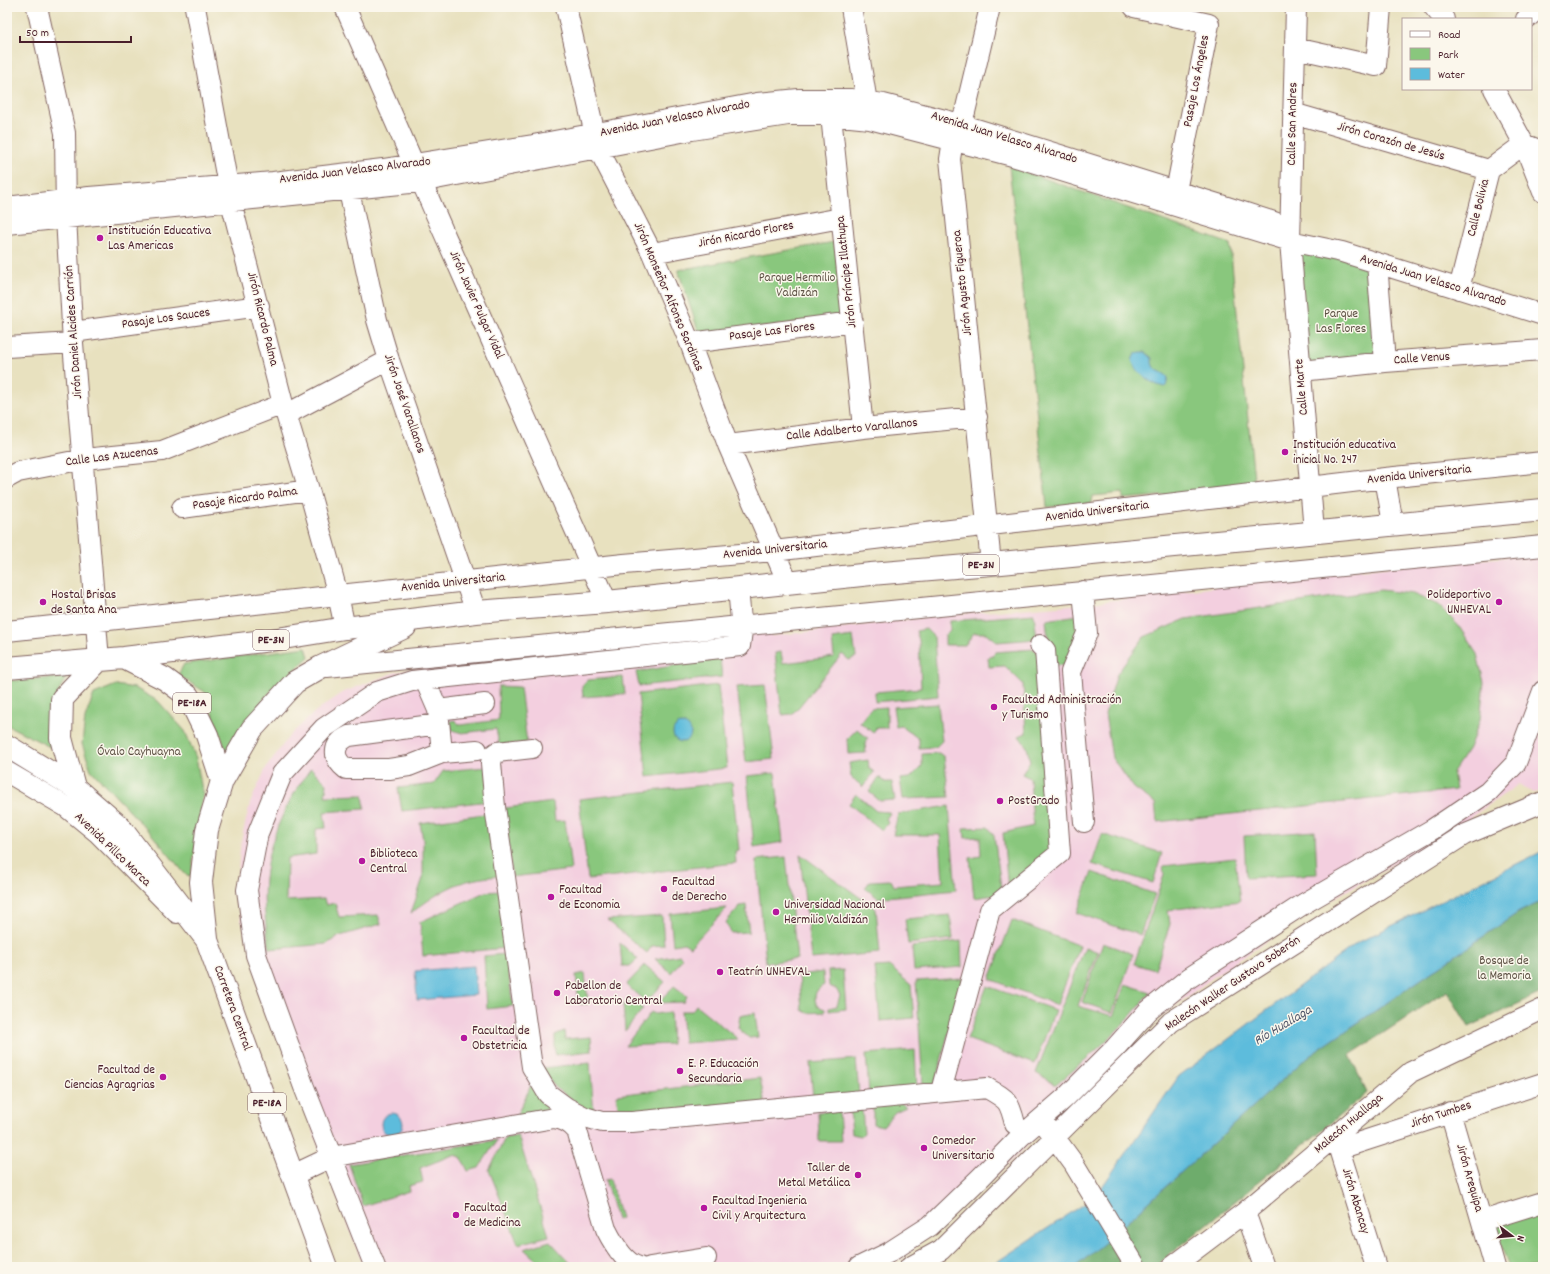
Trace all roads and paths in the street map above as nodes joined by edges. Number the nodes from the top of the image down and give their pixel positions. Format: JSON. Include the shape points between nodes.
{"nodes":[{"id":1,"x":37,"y":7,"type":"edge"},
{"id":2,"x":195,"y":7,"type":"edge"},
{"id":3,"x":345,"y":7,"type":"edge"},
{"id":4,"x":566,"y":7,"type":"edge"},
{"id":5,"x":852,"y":7,"type":"edge"},
{"id":6,"x":990,"y":7,"type":"edge"},
{"id":7,"x":1134,"y":7,"type":"edge"},
{"id":8,"x":1296,"y":7,"type":"edge"},
{"id":9,"x":1381,"y":7,"type":"edge"},
{"id":10,"x":1434,"y":7,"type":"edge"},
{"id":11,"x":1540,"y":7,"type":"edge"},
{"id":12,"x":1443,"y":18,"type":"edge"},
{"id":13,"x":1527,"y":18,"type":"edge"},
{"id":14,"x":1295,"y":48,"type":"junction"},
{"id":15,"x":1495,"y":90,"type":"edge"},
{"id":16,"x":868,"y":110,"type":"junction"},
{"id":17,"x":1294,"y":113,"type":"junction"},
{"id":18,"x":832,"y":115,"type":"junction"},
{"id":19,"x":956,"y":132,"type":"junction"},
{"id":20,"x":597,"y":140,"type":"junction"},
{"id":21,"x":1524,"y":144,"type":"junction"},
{"id":22,"x":1543,"y":152,"type":"edge"},
{"id":23,"x":1489,"y":170,"type":"junction"},
{"id":24,"x":417,"y":173,"type":"junction"},
{"id":25,"x":1176,"y":190,"type":"junction"},
{"id":26,"x":349,"y":191,"type":"junction"},
{"id":27,"x":1543,"y":192,"type":"edge"},
{"id":28,"x":230,"y":194,"type":"junction"},
{"id":29,"x":7,"y":207,"type":"edge"},
{"id":30,"x":66,"y":209,"type":"junction"},
{"id":31,"x":841,"y":218,"type":"junction"},
{"id":32,"x":7,"y":224,"type":"edge"},
{"id":33,"x":1291,"y":236,"type":"junction"},
{"id":34,"x":652,"y":253,"type":"junction"},
{"id":35,"x":1377,"y":263,"type":"junction"},
{"id":36,"x":1459,"y":289,"type":"junction"},
{"id":37,"x":259,"y":306,"type":"junction"},
{"id":38,"x":1543,"y":315,"type":"edge"},
{"id":39,"x":853,"y":322,"type":"junction"},
{"id":40,"x":73,"y":337,"type":"junction"},
{"id":41,"x":690,"y":342,"type":"junction"},
{"id":42,"x":7,"y":347,"type":"edge"},
{"id":43,"x":1543,"y":350,"type":"edge"},
{"id":44,"x":389,"y":360,"type":"junction"},
{"id":45,"x":1385,"y":362,"type":"junction"},
{"id":46,"x":1301,"y":371,"type":"junction"},
{"id":47,"x":285,"y":409,"type":"junction"},
{"id":48,"x":977,"y":417,"type":"junction"},
{"id":49,"x":863,"y":428,"type":"junction"},
{"id":50,"x":728,"y":445,"type":"junction"},
{"id":51,"x":84,"y":459,"type":"junction"},
{"id":52,"x":1543,"y":462,"type":"edge"},
{"id":53,"x":7,"y":478,"type":"edge"},
{"id":54,"x":1385,"y":478,"type":"junction"},
{"id":55,"x":1310,"y":487,"type":"junction"},
{"id":56,"x":309,"y":490,"type":"junction"},
{"id":57,"x":182,"y":508,"type":"dead end"},
{"id":58,"x":1543,"y":510,"type":"edge"},
{"id":59,"x":1393,"y":524,"type":"junction"},
{"id":60,"x":988,"y":525,"type":"junction"},
{"id":61,"x":1314,"y":532,"type":"junction"},
{"id":62,"x":1543,"y":546,"type":"edge"},
{"id":63,"x":774,"y":551,"type":"junction"},
{"id":64,"x":991,"y":564,"type":"junction"},
{"id":65,"x":592,"y":568,"type":"junction"},
{"id":66,"x":465,"y":581,"type":"junction"},
{"id":67,"x":788,"y":583,"type":"junction"},
{"id":68,"x":738,"y":588,"type":"junction"},
{"id":69,"x":1083,"y":591,"type":"junction"},
{"id":70,"x":338,"y":595,"type":"junction"},
{"id":71,"x":607,"y":602,"type":"junction"},
{"id":72,"x":476,"y":612,"type":"junction"},
{"id":73,"x":96,"y":620,"type":"junction"},
{"id":74,"x":419,"y":620,"type":"junction"},
{"id":75,"x":741,"y":624,"type":"junction"},
{"id":76,"x":345,"y":628,"type":"junction"},
{"id":77,"x":7,"y":631,"type":"edge"},
{"id":78,"x":1040,"y":645,"type":"dead end"},
{"id":79,"x":124,"y":658,"type":"junction"},
{"id":80,"x":99,"y":660,"type":"junction"},
{"id":81,"x":320,"y":667,"type":"junction"},
{"id":82,"x":7,"y":668,"type":"edge"},
{"id":83,"x":425,"y":680,"type":"junction"},
{"id":84,"x":1543,"y":691,"type":"edge"},
{"id":85,"x":485,"y":704,"type":"dead end"},
{"id":86,"x":439,"y":717,"type":"junction"},
{"id":87,"x":7,"y":746,"type":"edge"},
{"id":88,"x":532,"y":748,"type":"dead end"},
{"id":89,"x":477,"y":750,"type":"dead end"},
{"id":90,"x":442,"y":752,"type":"junction"},
{"id":91,"x":7,"y":772,"type":"edge"},
{"id":92,"x":222,"y":781,"type":"junction"},
{"id":93,"x":74,"y":788,"type":"junction"},
{"id":94,"x":1543,"y":802,"type":"edge"},
{"id":95,"x":1084,"y":822,"type":"dead end"},
{"id":96,"x":207,"y":940,"type":"junction"},
{"id":97,"x":1543,"y":1009,"type":"edge"},
{"id":98,"x":1543,"y":1084,"type":"edge"},
{"id":99,"x":941,"y":1091,"type":"junction"},
{"id":100,"x":1450,"y":1112,"type":"junction"},
{"id":101,"x":1015,"y":1124,"type":"dead end"},
{"id":102,"x":1049,"y":1131,"type":"junction"},
{"id":103,"x":1336,"y":1142,"type":"junction"},
{"id":104,"x":331,"y":1156,"type":"junction"},
{"id":105,"x":293,"y":1175,"type":"junction"},
{"id":106,"x":1543,"y":1202,"type":"edge"},
{"id":107,"x":1246,"y":1212,"type":"junction"},
{"id":108,"x":1482,"y":1221,"type":"junction"},
{"id":109,"x":706,"y":1258,"type":"dead end"},
{"id":110,"x":1134,"y":1263,"type":"edge"},
{"id":111,"x":326,"y":1267,"type":"edge"},
{"id":112,"x":375,"y":1267,"type":"edge"},
{"id":113,"x":639,"y":1267,"type":"edge"},
{"id":114,"x":650,"y":1267,"type":"edge"},
{"id":115,"x":859,"y":1267,"type":"edge"},
{"id":116,"x":910,"y":1267,"type":"edge"},
{"id":117,"x":1172,"y":1267,"type":"edge"},
{"id":118,"x":1264,"y":1267,"type":"edge"},
{"id":119,"x":1376,"y":1267,"type":"edge"},
{"id":120,"x":1495,"y":1267,"type":"edge"}],
"edges":[{"from":1,"to":30,"type":"street","name":"Jirón Daniel Alcides Carrión","via":[[64,133]]},
{"from":2,"to":28,"type":"street","name":"Jirón Ricardo Palma"},
{"from":3,"to":24,"type":"street","name":"Jirón Javier Pulgar Vidal"},
{"from":4,"to":20,"type":"street","name":"Jirón Monseñor Alfonso Sardinas"},
{"from":5,"to":16,"type":"street"},
{"from":6,"to":19,"type":"street","name":"Jirón Agusto Figueroa","via":[[965,112]]},
{"from":7,"to":25,"type":"street","name":"Pasaje Los Ángeles","via":[[1208,24]]},
{"from":8,"to":14,"type":"street","name":"Calle San Andres"},
{"from":9,"to":14,"type":"street","via":[[1376,66]]},
{"from":10,"to":12,"type":"street"},
{"from":11,"to":13,"type":"street"},
{"from":14,"to":17,"type":"street","name":"Calle San Andres"},
{"from":15,"to":21,"type":"street"},
{"from":16,"to":18,"type":"street","name":"Avenida Juan Velasco Alvarado"},
{"from":16,"to":19,"type":"street","name":"Avenida Juan Velasco Alvarado"},
{"from":16,"to":20,"type":"street","name":"Avenida Juan Velasco Alvarado","via":[[851,99],[799,99],[757,103]]},
{"from":17,"to":23,"type":"street","name":"Jirón Corazón de Jesús"},
{"from":17,"to":33,"type":"street","name":"Calle San Andres"},
{"from":18,"to":20,"type":"street","name":"Avenida Juan Velasco Alvarado","via":[[788,115]]},
{"from":18,"to":31,"type":"street","name":"Jirón Príncipe Illathupa"},
{"from":19,"to":25,"type":"street","name":"Avenida Juan Velasco Alvarado"},
{"from":19,"to":33,"type":"street","name":"Avenida Juan Velasco Alvarado"},
{"from":19,"to":48,"type":"street","name":"Jirón Agusto Figueroa","via":[[950,159]]},
{"from":20,"to":24,"type":"street","name":"Avenida Juan Velasco Alvarado"},
{"from":20,"to":34,"type":"street","name":"Jirón Monseñor Alfonso Sardinas"},
{"from":21,"to":22,"type":"street"},
{"from":21,"to":23,"type":"street","name":"Calle Bolivia"},
{"from":21,"to":27,"type":"street"},
{"from":23,"to":36,"type":"street","name":"Calle Bolivia"},
{"from":24,"to":26,"type":"street","name":"Avenida Juan Velasco Alvarado"},
{"from":24,"to":28,"type":"street","name":"Avenida Juan Velasco Alvarado","via":[[359,172]]},
{"from":24,"to":65,"type":"street","name":"Jirón Javier Pulgar Vidal"},
{"from":25,"to":33,"type":"street","name":"Avenida Juan Velasco Alvarado","via":[[1274,222]]},
{"from":26,"to":28,"type":"street","name":"Avenida Juan Velasco Alvarado"},
{"from":26,"to":44,"type":"street","name":"Jirón José Varallanos","via":[[377,320]]},
{"from":28,"to":30,"type":"street","name":"Avenida Juan Velasco Alvarado"},
{"from":28,"to":37,"type":"street","name":"Jirón Ricardo Palma"},
{"from":29,"to":30,"type":"street","name":"Avenida Juan Velasco Alvarado"},
{"from":30,"to":32,"type":"street","name":"Avenida Juan Velasco Alvarado"},
{"from":30,"to":40,"type":"street","name":"Jirón Daniel Alcides Carrión"},
{"from":31,"to":34,"type":"street","name":"Jirón Ricardo Flores"},
{"from":31,"to":39,"type":"street","name":"Jirón Príncipe Illathupa"},
{"from":33,"to":35,"type":"street","name":"Avenida Juan Velasco Alvarado"},
{"from":33,"to":46,"type":"street","name":"Calle Marte"},
{"from":34,"to":41,"type":"street","name":"Jirón Monseñor Alfonso Sardinas"},
{"from":35,"to":36,"type":"street","name":"Avenida Juan Velasco Alvarado"},
{"from":35,"to":45,"type":"street"},
{"from":36,"to":38,"type":"street","name":"Avenida Juan Velasco Alvarado"},
{"from":37,"to":40,"type":"street","name":"Pasaje Los Sauces"},
{"from":37,"to":47,"type":"street","name":"Jirón Ricardo Palma"},
{"from":39,"to":41,"type":"street","name":"Pasaje Las Flores"},
{"from":39,"to":49,"type":"street","name":"Jirón Príncipe Illathupa"},
{"from":40,"to":42,"type":"street","name":"Pasaje Los Sauces"},
{"from":40,"to":51,"type":"street","name":"Jirón Daniel Alcides Carrión"},
{"from":41,"to":50,"type":"street","name":"Jirón Monseñor Alfonso Sardinas"},
{"from":43,"to":45,"type":"street","name":"Calle Venus"},
{"from":44,"to":47,"type":"street","name":"Calle Las Azucenas"},
{"from":44,"to":66,"type":"street","name":"Jirón José Varallanos"},
{"from":45,"to":46,"type":"street","name":"Calle Venus"},
{"from":46,"to":55,"type":"street","name":"Calle Marte"},
{"from":47,"to":51,"type":"street","name":"Calle Las Azucenas","via":[[162,451]]},
{"from":47,"to":56,"type":"street","name":"Jirón Ricardo Palma"},
{"from":48,"to":49,"type":"street","name":"Calle Adalberto Varallanos"},
{"from":48,"to":60,"type":"street","name":"Jirón Agusto Figueroa"},
{"from":49,"to":50,"type":"street","name":"Calle Adalberto Varallanos"},
{"from":50,"to":63,"type":"street","name":"Jirón Monseñor Alfonso Sardinas"},
{"from":51,"to":53,"type":"street","name":"Calle Las Azucenas","via":[[18,472]]},
{"from":51,"to":73,"type":"street","name":"Jirón Daniel Alcides Carrión"},
{"from":52,"to":54,"type":"street","name":"Avenida Universitaria"},
{"from":54,"to":55,"type":"street","name":"Avenida Universitaria"},
{"from":54,"to":59,"type":"street"},
{"from":55,"to":60,"type":"street","name":"Avenida Universitaria"},
{"from":55,"to":61,"type":"street","name":"Calle Marte"},
{"from":56,"to":57,"type":"street","name":"Pasaje Ricardo Palma"},
{"from":56,"to":70,"type":"street","name":"Jirón Ricardo Palma"},
{"from":58,"to":59,"type":"highway","number":"PE-3N"},
{"from":59,"to":61,"type":"highway","number":"PE-3N"},
{"from":60,"to":63,"type":"street","name":"Avenida Universitaria"},
{"from":60,"to":64,"type":"street","name":"Jirón Agusto Figueroa"},
{"from":61,"to":64,"type":"highway","number":"PE-3N"},
{"from":62,"to":69,"type":"street"},
{"from":63,"to":65,"type":"street","name":"Avenida Universitaria"},
{"from":63,"to":67,"type":"street","name":"Jirón Monseñor Alfonso Sardinas"},
{"from":64,"to":67,"type":"highway","number":"PE-3N"},
{"from":65,"to":66,"type":"street","name":"Avenida Universitaria"},
{"from":65,"to":71,"type":"street","name":"Jirón Javier Pulgar Vidal"},
{"from":66,"to":70,"type":"street","name":"Avenida Universitaria"},
{"from":66,"to":72,"type":"street","name":"Jirón José Varallanos"},
{"from":67,"to":68,"type":"highway","number":"PE-3N"},
{"from":68,"to":71,"type":"highway","number":"PE-3N"},
{"from":68,"to":75,"type":"street"},
{"from":69,"to":75,"type":"street"},
{"from":69,"to":95,"type":"street","via":[[1087,633],[1071,672]]},
{"from":70,"to":73,"type":"street","name":"Avenida Universitaria"},
{"from":70,"to":76,"type":"street","name":"Jirón Ricardo Palma"},
{"from":71,"to":72,"type":"highway","number":"PE-3N"},
{"from":72,"to":74,"type":"highway","number":"PE-3N"},
{"from":73,"to":77,"type":"street","name":"Avenida Universitaria"},
{"from":73,"to":80,"type":"street","name":"Jirón Daniel Alcides Carrión"},
{"from":74,"to":76,"type":"highway","number":"PE-3N"},
{"from":74,"to":81,"type":"highway"},
{"from":75,"to":81,"type":"street"},
{"from":75,"to":83,"type":"street","via":[[740,646]]},
{"from":76,"to":79,"type":"highway","number":"PE-3N"},
{"from":78,"to":99,"type":"street","via":[[1045,650],[1060,853],[990,910]]},
{"from":79,"to":80,"type":"highway","number":"PE-3N"},
{"from":79,"to":92,"type":"highway","number":"PE-18A","via":[[165,680],[188,696],[207,735]]},
{"from":80,"to":82,"type":"highway","number":"PE-3N"},
{"from":80,"to":93,"type":"highway","via":[[62,699],[61,738]]},
{"from":81,"to":92,"type":"highway","via":[[295,682],[252,729]]},
{"from":83,"to":86,"type":"street"},
{"from":83,"to":104,"type":"street","via":[[412,681],[377,692],[324,728],[282,774],[258,833],[247,890],[256,955]]},
{"from":84,"to":115,"type":"street","via":[[1516,763],[1488,792],[1433,829],[1305,903],[1189,978],[1148,1012],[1065,1098],[1020,1137],[930,1226],[888,1253]]},
{"from":85,"to":86,"type":"street"},
{"from":86,"to":90,"type":"street"},
{"from":86,"to":90,"type":"street","via":[[349,736],[342,739],[336,753],[340,764],[346,769],[353,770],[408,766]]},
{"from":87,"to":93,"type":"highway","name":"Carretera Central"},
{"from":88,"to":99,"type":"street","via":[[497,752],[493,755],[491,763],[494,807],[532,1067],[548,1094],[585,1117],[602,1122],[617,1122]]},
{"from":89,"to":90,"type":"street"},
{"from":91,"to":96,"type":"street","name":"Avenida Pillco Marca","via":[[65,806],[98,833],[172,909]]},
{"from":92,"to":96,"type":"highway","number":"PE-18A","via":[[207,830],[201,882]]},
{"from":93,"to":96,"type":"highway","name":"Carretera Central","number":"PE-18A","via":[[120,826]]},
{"from":94,"to":102,"type":"street","name":"Malecón Walker Gustavo Soberón","via":[[1464,835],[1171,1022]]},
{"from":96,"to":105,"type":"highway","name":"Carretera Central","number":"PE-18A"},
{"from":97,"to":103,"type":"street","name":"Malecón Huallaga","via":[[1411,1072]]},
{"from":98,"to":100,"type":"street","name":"Jirón Tumbes"},
{"from":99,"to":101,"type":"street","via":[[988,1088],[1006,1100]]},
{"from":100,"to":103,"type":"street","name":"Jirón Tumbes"},
{"from":100,"to":108,"type":"street","name":"Jirón Arequipa"},
{"from":102,"to":110,"type":"street","via":[[1074,1164]]},
{"from":102,"to":116,"type":"street","name":"Malecón Walker Gustavo Soberón","via":[[941,1250]]},
{"from":103,"to":107,"type":"street","name":"Malecón Huallaga"},
{"from":103,"to":119,"type":"street","name":"Jirón Abancay"},
{"from":104,"to":105,"type":"street"},
{"from":104,"to":112,"type":"street"},
{"from":104,"to":113,"type":"street","via":[[554,1118],[561,1119],[574,1126],[577,1131],[610,1237],[624,1256]]},
{"from":105,"to":111,"type":"highway","name":"Carretera Central","number":"PE-18A"},
{"from":106,"to":108,"type":"street"},
{"from":107,"to":117,"type":"street","name":"Malecón Huallaga"},
{"from":107,"to":118,"type":"street"},
{"from":108,"to":120,"type":"street","name":"Jirón Arequipa"},
{"from":109,"to":114,"type":"street"}]}
